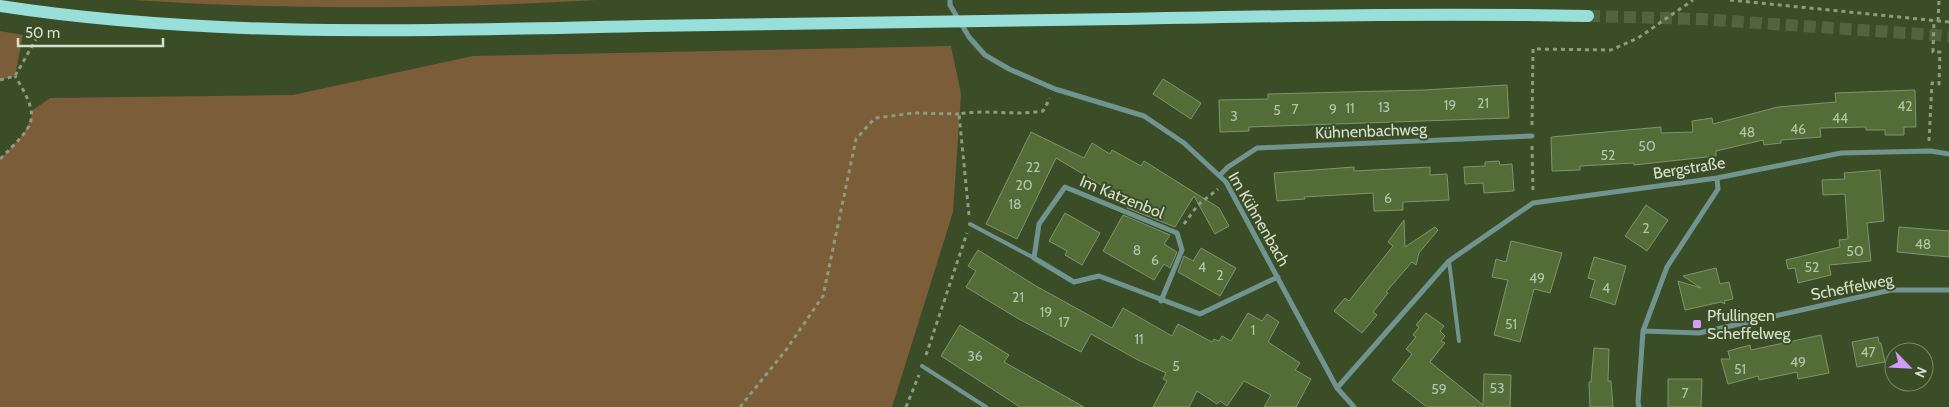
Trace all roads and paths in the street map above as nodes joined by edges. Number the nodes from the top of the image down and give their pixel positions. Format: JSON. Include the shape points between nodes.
{"nodes":[{"id":1,"x":950,"y":0,"type":"edge"},
{"id":2,"x":1693,"y":0,"type":"edge"},
{"id":3,"x":1730,"y":0,"type":"edge"},
{"id":4,"x":1939,"y":0,"type":"edge"},
{"id":5,"x":0,"y":6,"type":"edge"},
{"id":6,"x":1588,"y":16,"type":"tunnel mouth"},
{"id":7,"x":1936,"y":20,"type":"junction"},
{"id":8,"x":1949,"y":22,"type":"edge"},
{"id":9,"x":45,"y":23,"type":"dead end"},
{"id":10,"x":15,"y":76,"type":"junction"},
{"id":11,"x":0,"y":80,"type":"edge"},
{"id":12,"x":959,"y":114,"type":"dead end"},
{"id":13,"x":1532,"y":120,"type":"dead end"},
{"id":14,"x":1532,"y":136,"type":"dead end"},
{"id":15,"x":1929,"y":142,"type":"dead end"},
{"id":16,"x":1532,"y":154,"type":"dead end"},
{"id":17,"x":1949,"y":154,"type":"edge"},
{"id":18,"x":0,"y":158,"type":"edge"},
{"id":19,"x":1220,"y":175,"type":"junction"},
{"id":20,"x":1717,"y":178,"type":"junction"},
{"id":21,"x":1226,"y":182,"type":"junction"},
{"id":22,"x":1533,"y":185,"type":"dead end"},
{"id":23,"x":970,"y":224,"type":"dead end"},
{"id":24,"x":1177,"y":233,"type":"junction"},
{"id":25,"x":1034,"y":258,"type":"junction"},
{"id":26,"x":1449,"y":261,"type":"junction"},
{"id":27,"x":1278,"y":278,"type":"junction"},
{"id":28,"x":1949,"y":290,"type":"edge"},
{"id":29,"x":1161,"y":300,"type":"junction"},
{"id":30,"x":1643,"y":330,"type":"junction"},
{"id":31,"x":1459,"y":341,"type":"dead end"},
{"id":32,"x":922,"y":366,"type":"dead end"},
{"id":33,"x":1337,"y":388,"type":"junction"},
{"id":34,"x":740,"y":407,"type":"edge"},
{"id":35,"x":986,"y":407,"type":"edge"},
{"id":36,"x":1354,"y":407,"type":"edge"},
{"id":37,"x":1640,"y":407,"type":"edge"}],
"edges":[{"from":1,"to":19,"type":"street","name":"Im Kühnenbach","via":[[969,37],[985,54],[1009,69],[1055,89],[1144,116],[1184,143]]},
{"from":2,"to":13,"type":"path","via":[[1638,38],[1611,50],[1533,49]]},
{"from":3,"to":7,"type":"path"},
{"from":4,"to":7,"type":"path"},
{"from":5,"to":6,"type":"main road","via":[[107,20],[262,28],[553,28],[1312,16]]},
{"from":7,"to":8,"type":"path"},
{"from":7,"to":15,"type":"path","via":[[1933,52],[1940,52],[1939,84],[1932,83]]},
{"from":9,"to":10,"type":"path"},
{"from":10,"to":11,"type":"path"},
{"from":10,"to":18,"type":"path","via":[[33,110],[30,124],[20,139]]},
{"from":12,"to":34,"type":"path","via":[[914,113],[875,118],[856,139],[823,296],[786,350]]},
{"from":14,"to":19,"type":"street","name":"Kühnenbachweg","via":[[1257,148]]},
{"from":16,"to":22,"type":"path"},
{"from":17,"to":20,"type":"street","name":"Bergstraße","via":[[1931,151],[1841,153]]},
{"from":19,"to":21,"type":"street","name":"Im Kühnenbach"},
{"from":20,"to":26,"type":"street","name":"Bergstraße","via":[[1533,203]]},
{"from":20,"to":30,"type":"street","via":[[1718,189],[1667,267]]},
{"from":21,"to":24,"type":"path","via":[[1198,205]]},
{"from":21,"to":27,"type":"street","name":"Im Kühnenbach"},
{"from":23,"to":25,"type":"lane"},
{"from":24,"to":25,"type":"street","name":"Im Katzenbol","via":[[1065,187],[1039,224]]},
{"from":24,"to":29,"type":"street","name":"Im Katzenbol","via":[[1182,250]]},
{"from":25,"to":29,"type":"street","via":[[1074,282],[1099,276]]},
{"from":26,"to":31,"type":"lane"},
{"from":26,"to":33,"type":"street","name":"Bergstraße"},
{"from":27,"to":29,"type":"street","via":[[1200,314]]},
{"from":27,"to":33,"type":"street","name":"Im Kühnenbach"},
{"from":28,"to":30,"type":"street","name":"Scheffelweg","via":[[1891,290],[1699,333]]},
{"from":30,"to":37,"type":"street"},
{"from":32,"to":35,"type":"lane"},
{"from":33,"to":36,"type":"street","name":"Im Kühnenbach"}]}
